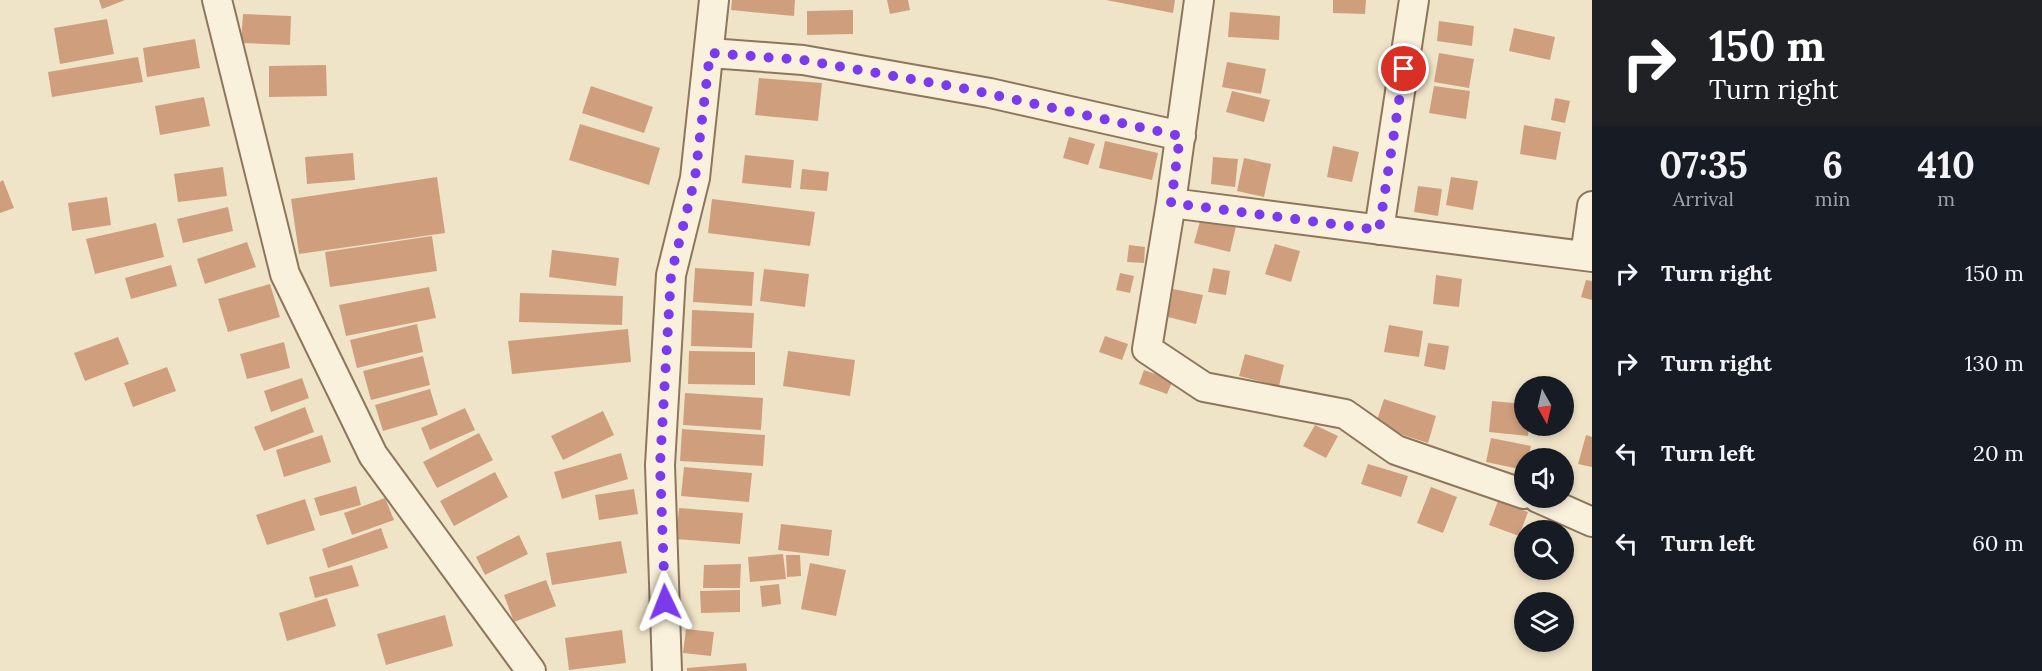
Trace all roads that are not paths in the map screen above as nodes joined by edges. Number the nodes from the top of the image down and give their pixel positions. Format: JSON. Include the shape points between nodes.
{"nodes":[{"id":1,"x":217,"y":0,"type":"edge"},
{"id":2,"x":714,"y":0,"type":"edge"},
{"id":3,"x":1200,"y":0,"type":"edge"},
{"id":4,"x":1414,"y":0,"type":"edge"},
{"id":5,"x":710,"y":53,"type":"junction"},
{"id":6,"x":1180,"y":136,"type":"junction"},
{"id":7,"x":1171,"y":203,"type":"junction"},
{"id":8,"x":1592,"y":206,"type":"edge"},
{"id":9,"x":1379,"y":230,"type":"junction"},
{"id":10,"x":1588,"y":256,"type":"edge"},
{"id":11,"x":1514,"y":491,"type":"edge"},
{"id":12,"x":1560,"y":508,"type":"edge"},
{"id":13,"x":1592,"y":522,"type":"edge"},
{"id":14,"x":531,"y":671,"type":"edge"},
{"id":15,"x":667,"y":671,"type":"edge"}],
"edges":[{"from":1,"to":14,"type":"street","via":[[285,274],[373,455]]},
{"from":2,"to":5,"type":"street"},
{"from":3,"to":6,"type":"street"},
{"from":4,"to":9,"type":"street"},
{"from":5,"to":6,"type":"street","via":[[803,60],[967,89]]},
{"from":5,"to":15,"type":"street","via":[[695,178],[671,275],[660,465]]},
{"from":6,"to":7,"type":"street"},
{"from":7,"to":9,"type":"street"},
{"from":7,"to":11,"type":"street","via":[[1147,349],[1204,387],[1345,414],[1396,450]]},
{"from":8,"to":10,"type":"street"},
{"from":9,"to":10,"type":"street"},
{"from":12,"to":13,"type":"street"}]}
